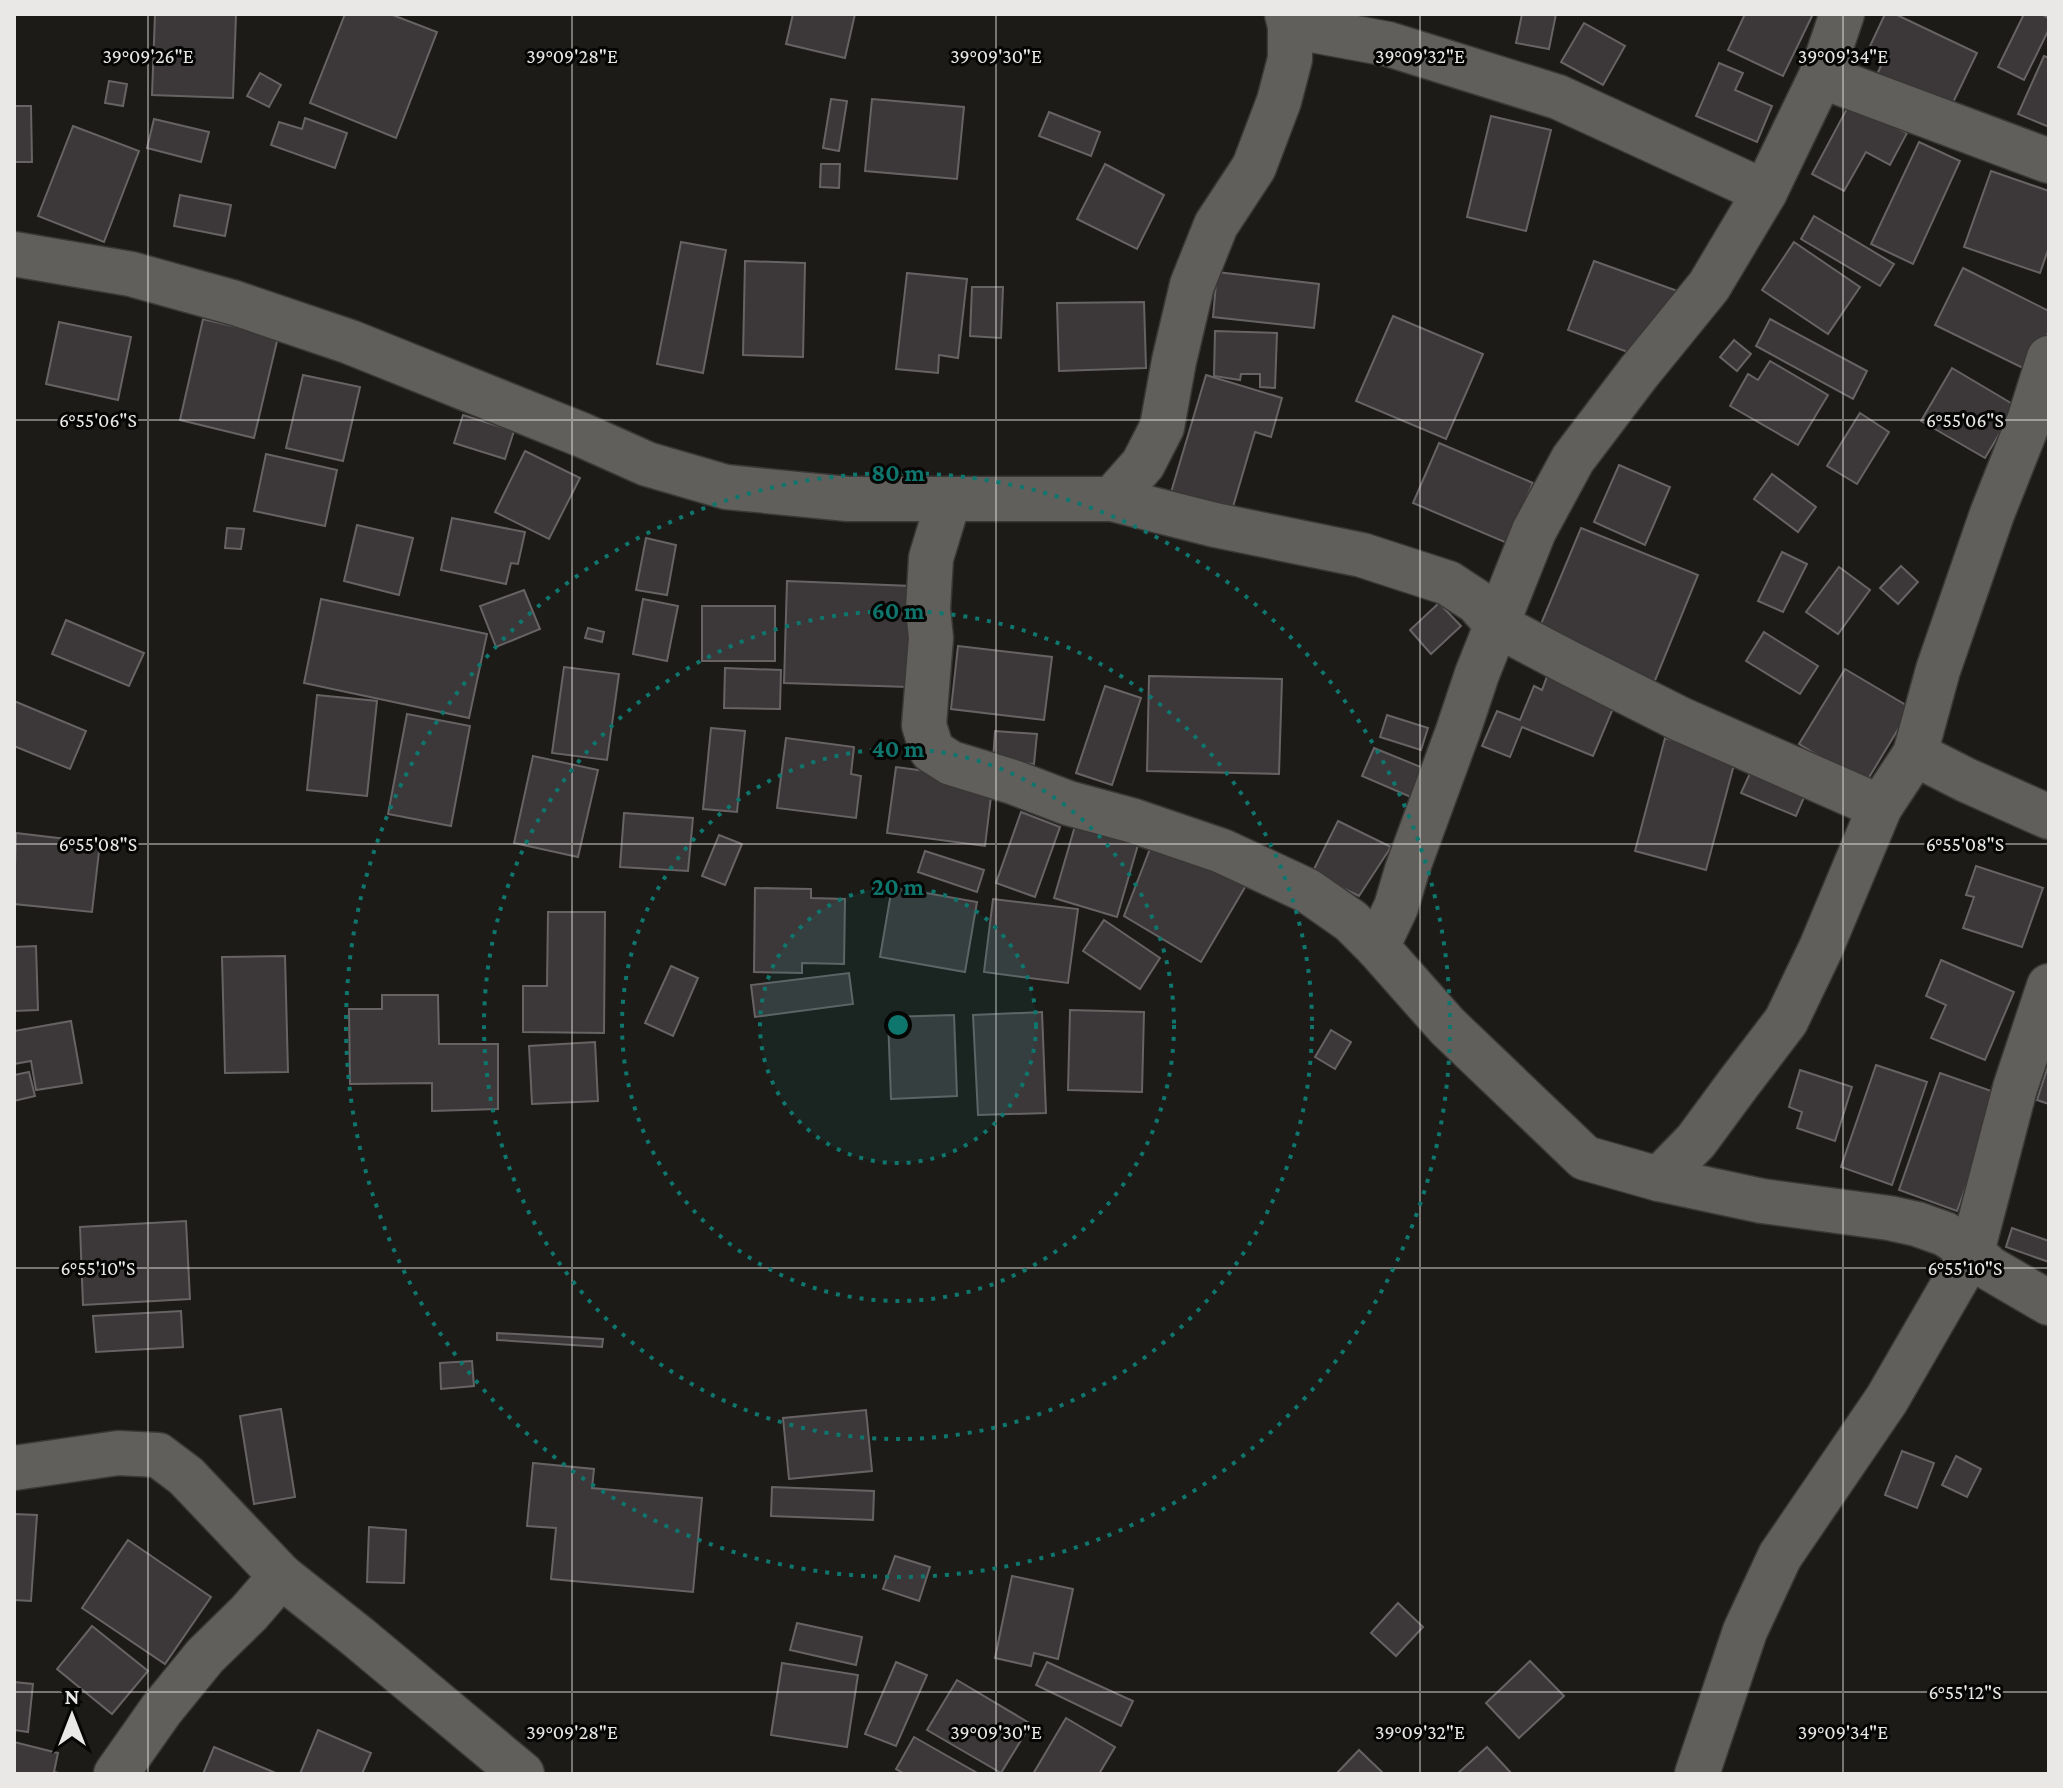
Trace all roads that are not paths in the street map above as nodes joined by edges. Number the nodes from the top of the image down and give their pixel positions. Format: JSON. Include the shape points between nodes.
{"nodes":[{"id":1,"x":1842,"y":14,"type":"edge"},
{"id":2,"x":1289,"y":20,"type":"edge"},
{"id":3,"x":1821,"y":76,"type":"junction"},
{"id":4,"x":2049,"y":161,"type":"edge"},
{"id":5,"x":1765,"y":192,"type":"junction"},
{"id":6,"x":14,"y":254,"type":"edge"},
{"id":7,"x":2049,"y":358,"type":"edge"},
{"id":8,"x":949,"y":499,"type":"junction"},
{"id":9,"x":1112,"y":499,"type":"junction"},
{"id":10,"x":1497,"y":625,"type":"junction"},
{"id":11,"x":1915,"y":754,"type":"junction"},
{"id":12,"x":1880,"y":807,"type":"junction"},
{"id":13,"x":2049,"y":817,"type":"edge"},
{"id":14,"x":1377,"y":947,"type":"junction"},
{"id":15,"x":2049,"y":986,"type":"edge"},
{"id":16,"x":1659,"y":1179,"type":"junction"},
{"id":17,"x":1972,"y":1252,"type":"junction"},
{"id":18,"x":2049,"y":1303,"type":"edge"},
{"id":19,"x":14,"y":1468,"type":"edge"},
{"id":20,"x":281,"y":1576,"type":"junction"},
{"id":21,"x":116,"y":1774,"type":"edge"},
{"id":22,"x":522,"y":1774,"type":"edge"},
{"id":23,"x":1697,"y":1774,"type":"edge"}],
"edges":[{"from":1,"to":3,"type":"street"},
{"from":2,"to":5,"type":"street","via":[[1388,44],[1558,97]]},
{"from":2,"to":9,"type":"street","via":[[1290,59],[1279,101],[1254,167],[1216,225],[1192,285],[1162,427],[1143,464]]},
{"from":3,"to":4,"type":"street"},
{"from":3,"to":5,"type":"street"},
{"from":5,"to":10,"type":"street","via":[[1709,286],[1573,459],[1534,531]]},
{"from":6,"to":8,"type":"street","via":[[131,274],[235,303],[363,347],[647,464],[726,487],[848,499]]},
{"from":7,"to":11,"type":"street","via":[[1943,656]]},
{"from":8,"to":9,"type":"street"},
{"from":8,"to":14,"type":"street","via":[[931,558],[924,725],[932,751],[951,763],[1222,851],[1308,891]]},
{"from":9,"to":10,"type":"street","via":[[1362,555],[1448,583],[1477,602]]},
{"from":10,"to":12,"type":"street","via":[[1680,719]]},
{"from":10,"to":14,"type":"street"},
{"from":11,"to":12,"type":"street"},
{"from":11,"to":13,"type":"street"},
{"from":12,"to":16,"type":"street","via":[[1786,1021],[1696,1141]]},
{"from":14,"to":16,"type":"street","via":[[1447,1026],[1585,1158]]},
{"from":15,"to":17,"type":"street","via":[[2015,1088]]},
{"from":16,"to":17,"type":"street","via":[[1917,1224]]},
{"from":17,"to":18,"type":"street"},
{"from":17,"to":23,"type":"street","via":[[1887,1399],[1780,1556],[1745,1631]]},
{"from":19,"to":20,"type":"street","via":[[118,1453],[158,1455],[186,1476]]},
{"from":20,"to":21,"type":"street","via":[[205,1656]]},
{"from":20,"to":22,"type":"street"}]}
